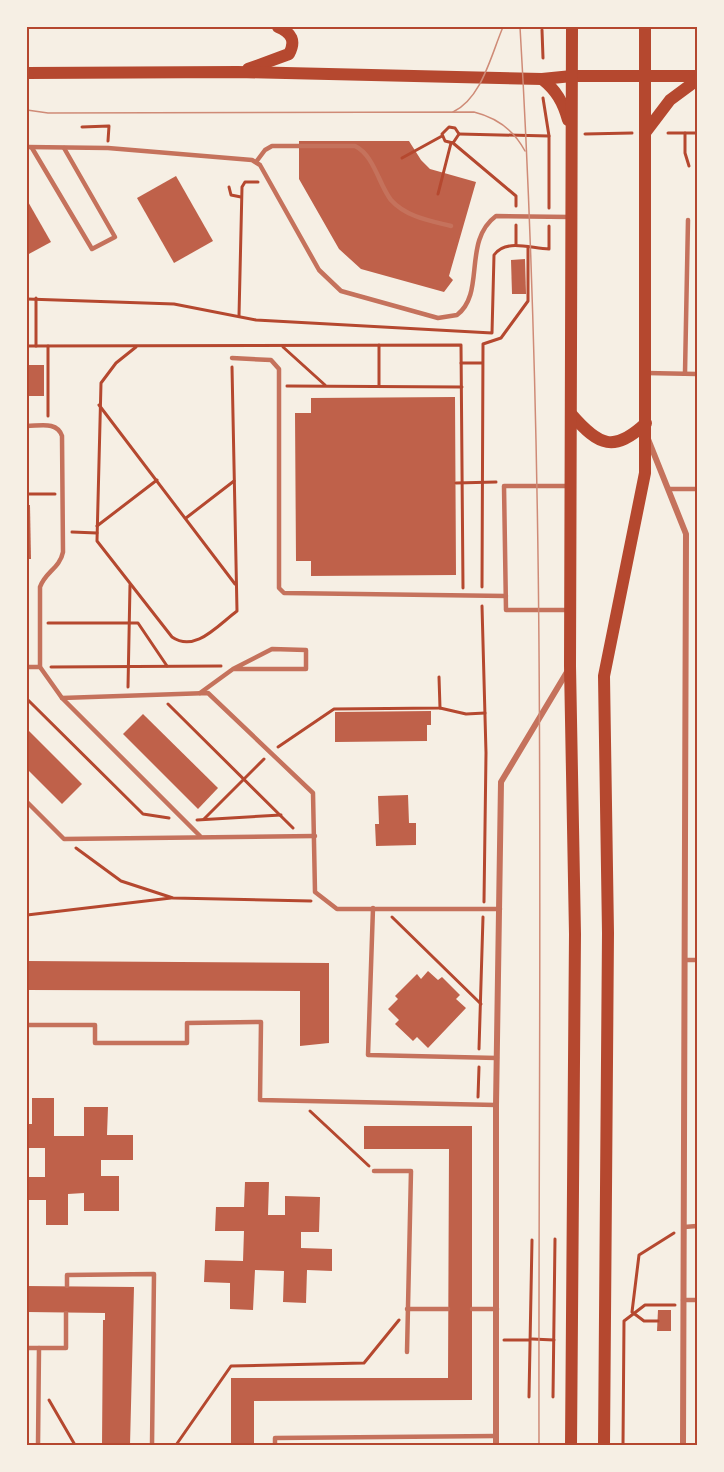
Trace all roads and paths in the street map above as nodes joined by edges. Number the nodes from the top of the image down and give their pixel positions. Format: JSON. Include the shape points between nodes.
{"nodes":[{"id":1,"x":279,"y":27,"type":"edge"},
{"id":2,"x":572,"y":27,"type":"edge"},
{"id":3,"x":645,"y":27,"type":"edge"},
{"id":4,"x":542,"y":30,"type":"dead end"},
{"id":5,"x":543,"y":58,"type":"dead end"},
{"id":6,"x":238,"y":72,"type":"junction"},
{"id":7,"x":27,"y":73,"type":"edge"},
{"id":8,"x":644,"y":75,"type":"junction"},
{"id":9,"x":572,"y":76,"type":"junction"},
{"id":10,"x":697,"y":78,"type":"edge"},
{"id":11,"x":542,"y":79,"type":"junction"},
{"id":12,"x":542,"y":93,"type":"dead end"},
{"id":13,"x":82,"y":127,"type":"dead end"},
{"id":14,"x":640,"y":133,"type":"junction"},
{"id":15,"x":668,"y":133,"type":"dead end"},
{"id":16,"x":685,"y":133,"type":"junction"},
{"id":17,"x":697,"y":133,"type":"edge"},
{"id":18,"x":108,"y":134,"type":"dead end"},
{"id":19,"x":459,"y":134,"type":"junction"},
{"id":20,"x":578,"y":134,"type":"junction"},
{"id":21,"x":442,"y":136,"type":"junction"},
{"id":22,"x":549,"y":136,"type":"junction"},
{"id":23,"x":452,"y":143,"type":"junction"},
{"id":24,"x":29,"y":147,"type":"edge"},
{"id":25,"x":64,"y":148,"type":"junction"},
{"id":26,"x":402,"y":158,"type":"dead end"},
{"id":27,"x":256,"y":162,"type":"junction"},
{"id":28,"x":689,"y":166,"type":"dead end"},
{"id":29,"x":269,"y":181,"type":"junction"},
{"id":30,"x":229,"y":187,"type":"dead end"},
{"id":31,"x":438,"y":194,"type":"dead end"},
{"id":32,"x":241,"y":196,"type":"junction"},
{"id":33,"x":516,"y":196,"type":"dead end"},
{"id":34,"x":549,"y":216,"type":"junction"},
{"id":35,"x":572,"y":217,"type":"junction"},
{"id":36,"x":688,"y":220,"type":"dead end"},
{"id":37,"x":451,"y":226,"type":"dead end"},
{"id":38,"x":528,"y":248,"type":"junction"},
{"id":39,"x":36,"y":298,"type":"junction"},
{"id":40,"x":27,"y":299,"type":"edge"},
{"id":41,"x":239,"y":316,"type":"junction"},
{"id":42,"x":492,"y":333,"type":"junction"},
{"id":43,"x":491,"y":341,"type":"junction"},
{"id":44,"x":232,"y":345,"type":"junction"},
{"id":45,"x":282,"y":345,"type":"junction"},
{"id":46,"x":379,"y":345,"type":"junction"},
{"id":47,"x":27,"y":346,"type":"edge"},
{"id":48,"x":36,"y":346,"type":"junction"},
{"id":49,"x":48,"y":346,"type":"junction"},
{"id":50,"x":138,"y":346,"type":"junction"},
{"id":51,"x":232,"y":358,"type":"junction"},
{"id":52,"x":462,"y":363,"type":"junction"},
{"id":53,"x":482,"y":363,"type":"junction"},
{"id":54,"x":646,"y":373,"type":"junction"},
{"id":55,"x":685,"y":373,"type":"junction"},
{"id":56,"x":697,"y":374,"type":"edge"},
{"id":57,"x":278,"y":386,"type":"junction"},
{"id":58,"x":326,"y":386,"type":"junction"},
{"id":59,"x":379,"y":386,"type":"junction"},
{"id":60,"x":462,"y":387,"type":"junction"},
{"id":61,"x":99,"y":405,"type":"junction"},
{"id":62,"x":572,"y":415,"type":"junction"},
{"id":63,"x":27,"y":426,"type":"edge"},
{"id":64,"x":48,"y":426,"type":"junction"},
{"id":65,"x":646,"y":428,"type":"junction"},
{"id":66,"x":157,"y":480,"type":"junction"},
{"id":67,"x":234,"y":481,"type":"junction"},
{"id":68,"x":482,"y":482,"type":"junction"},
{"id":69,"x":504,"y":482,"type":"dead end"},
{"id":70,"x":456,"y":483,"type":"dead end"},
{"id":71,"x":463,"y":483,"type":"junction"},
{"id":72,"x":572,"y":486,"type":"junction"},
{"id":73,"x":670,"y":489,"type":"junction"},
{"id":74,"x":697,"y":489,"type":"edge"},
{"id":75,"x":63,"y":494,"type":"junction"},
{"id":76,"x":27,"y":495,"type":"edge"},
{"id":77,"x":186,"y":518,"type":"junction"},
{"id":78,"x":97,"y":526,"type":"junction"},
{"id":79,"x":63,"y":532,"type":"junction"},
{"id":80,"x":97,"y":533,"type":"junction"},
{"id":81,"x":130,"y":583,"type":"junction"},
{"id":82,"x":237,"y":585,"type":"junction"},
{"id":83,"x":463,"y":596,"type":"junction"},
{"id":84,"x":482,"y":596,"type":"junction"},
{"id":85,"x":506,"y":596,"type":"junction"},
{"id":86,"x":571,"y":610,"type":"junction"},
{"id":87,"x":40,"y":623,"type":"junction"},
{"id":88,"x":129,"y":623,"type":"junction"},
{"id":89,"x":129,"y":666,"type":"junction"},
{"id":90,"x":167,"y":666,"type":"junction"},
{"id":91,"x":240,"y":666,"type":"junction"},
{"id":92,"x":570,"y":666,"type":"junction"},
{"id":93,"x":27,"y":667,"type":"edge"},
{"id":94,"x":40,"y":667,"type":"junction"},
{"id":95,"x":233,"y":669,"type":"junction"},
{"id":96,"x":439,"y":677,"type":"dead end"},
{"id":97,"x":200,"y":693,"type":"junction"},
{"id":98,"x":158,"y":694,"type":"junction"},
{"id":99,"x":128,"y":695,"type":"junction"},
{"id":100,"x":62,"y":698,"type":"junction"},
{"id":101,"x":27,"y":699,"type":"edge"},
{"id":102,"x":440,"y":708,"type":"junction"},
{"id":103,"x":485,"y":713,"type":"junction"},
{"id":104,"x":271,"y":752,"type":"junction"},
{"id":105,"x":244,"y":779,"type":"junction"},
{"id":106,"x":27,"y":802,"type":"edge"},
{"id":107,"x":280,"y":815,"type":"junction"},
{"id":108,"x":204,"y":819,"type":"junction"},
{"id":109,"x":184,"y":820,"type":"junction"},
{"id":110,"x":200,"y":836,"type":"junction"},
{"id":111,"x":301,"y":836,"type":"junction"},
{"id":112,"x":315,"y":836,"type":"junction"},
{"id":113,"x":64,"y":838,"type":"junction"},
{"id":114,"x":173,"y":898,"type":"junction"},
{"id":115,"x":327,"y":902,"type":"junction"},
{"id":116,"x":373,"y":908,"type":"junction"},
{"id":117,"x":382,"y":908,"type":"junction"},
{"id":118,"x":484,"y":909,"type":"junction"},
{"id":119,"x":500,"y":909,"type":"junction"},
{"id":120,"x":27,"y":915,"type":"edge"},
{"id":121,"x":685,"y":960,"type":"junction"},
{"id":122,"x":697,"y":960,"type":"edge"},
{"id":123,"x":481,"y":1004,"type":"junction"},
{"id":124,"x":27,"y":1025,"type":"edge"},
{"id":125,"x":479,"y":1058,"type":"junction"},
{"id":126,"x":497,"y":1058,"type":"junction"},
{"id":127,"x":299,"y":1101,"type":"junction"},
{"id":128,"x":478,"y":1104,"type":"junction"},
{"id":129,"x":496,"y":1105,"type":"junction"},
{"id":130,"x":374,"y":1171,"type":"joint"},
{"id":131,"x":697,"y":1226,"type":"edge"},
{"id":132,"x":684,"y":1227,"type":"junction"},
{"id":133,"x":555,"y":1239,"type":"dead end"},
{"id":134,"x":532,"y":1240,"type":"dead end"},
{"id":135,"x":154,"y":1267,"type":"dead end"},
{"id":136,"x":154,"y":1274,"type":"junction"},
{"id":137,"x":67,"y":1286,"type":"dead end"},
{"id":138,"x":697,"y":1300,"type":"edge"},
{"id":139,"x":683,"y":1303,"type":"junction"},
{"id":140,"x":407,"y":1309,"type":"junction"},
{"id":141,"x":448,"y":1309,"type":"dead end"},
{"id":142,"x":472,"y":1309,"type":"dead end"},
{"id":143,"x":497,"y":1309,"type":"junction"},
{"id":144,"x":66,"y":1312,"type":"dead end"},
{"id":145,"x":632,"y":1312,"type":"junction"},
{"id":146,"x":658,"y":1321,"type":"dead end"},
{"id":147,"x":531,"y":1339,"type":"junction"},
{"id":148,"x":496,"y":1340,"type":"junction"},
{"id":149,"x":554,"y":1340,"type":"junction"},
{"id":150,"x":27,"y":1348,"type":"edge"},
{"id":151,"x":39,"y":1348,"type":"junction"},
{"id":152,"x":407,"y":1352,"type":"dead end"},
{"id":153,"x":39,"y":1382,"type":"junction"},
{"id":154,"x":529,"y":1397,"type":"dead end"},
{"id":155,"x":554,"y":1397,"type":"dead end"},
{"id":156,"x":496,"y":1436,"type":"junction"},
{"id":157,"x":38,"y":1445,"type":"edge"},
{"id":158,"x":75,"y":1445,"type":"edge"},
{"id":159,"x":152,"y":1445,"type":"edge"},
{"id":160,"x":176,"y":1445,"type":"edge"},
{"id":161,"x":275,"y":1445,"type":"edge"},
{"id":162,"x":496,"y":1445,"type":"edge"},
{"id":163,"x":571,"y":1445,"type":"edge"},
{"id":164,"x":604,"y":1445,"type":"edge"},
{"id":165,"x":623,"y":1445,"type":"edge"},
{"id":166,"x":683,"y":1445,"type":"edge"}],
"edges":[{"from":1,"to":6,"type":"main road","via":[[289,33],[294,44],[289,54]]},
{"from":2,"to":9,"type":"main road"},
{"from":3,"to":8,"type":"main road"},
{"from":4,"to":5,"type":"path"},
{"from":6,"to":7,"type":"main road"},
{"from":6,"to":11,"type":"main road"},
{"from":8,"to":9,"type":"main road"},
{"from":8,"to":10,"type":"main road"},
{"from":8,"to":14,"type":"main road"},
{"from":9,"to":11,"type":"main road"},
{"from":9,"to":20,"type":"main road"},
{"from":10,"to":14,"type":"main road"},
{"from":11,"to":20,"type":"main road","via":[[564,105]]},
{"from":12,"to":22,"type":"path"},
{"from":13,"to":18,"type":"path","via":[[109,126]]},
{"from":14,"to":20,"type":"path"},
{"from":14,"to":54,"type":"main road"},
{"from":15,"to":16,"type":"path"},
{"from":16,"to":17,"type":"path"},
{"from":16,"to":28,"type":"path"},
{"from":19,"to":21,"type":"path","via":[[449,127]]},
{"from":19,"to":22,"type":"path"},
{"from":19,"to":23,"type":"path"},
{"from":20,"to":35,"type":"main road"},
{"from":21,"to":23,"type":"path"},
{"from":21,"to":26,"type":"path"},
{"from":22,"to":34,"type":"path"},
{"from":23,"to":31,"type":"path"},
{"from":23,"to":33,"type":"path"},
{"from":24,"to":25,"type":"lane"},
{"from":24,"to":25,"type":"lane","via":[[92,249],[115,237]]},
{"from":25,"to":27,"type":"lane","via":[[245,158]]},
{"from":27,"to":29,"type":"lane"},
{"from":27,"to":37,"type":"lane","via":[[272,146],[355,146],[364,152],[397,206],[415,216]]},
{"from":29,"to":32,"type":"path","via":[[244,183]]},
{"from":29,"to":34,"type":"lane","via":[[319,270],[332,284],[341,291],[438,318],[457,315],[468,302],[479,237],[496,216]]},
{"from":30,"to":32,"type":"path","via":[[231,195]]},
{"from":32,"to":41,"type":"path"},
{"from":34,"to":35,"type":"lane"},
{"from":34,"to":38,"type":"path","via":[[549,249]]},
{"from":35,"to":62,"type":"main road"},
{"from":36,"to":55,"type":"lane"},
{"from":38,"to":42,"type":"path","via":[[516,244],[498,249],[494,255]]},
{"from":38,"to":43,"type":"path","via":[[528,301],[501,338]]},
{"from":39,"to":40,"type":"path"},
{"from":39,"to":41,"type":"path","via":[[174,304]]},
{"from":39,"to":48,"type":"path"},
{"from":41,"to":42,"type":"path"},
{"from":42,"to":43,"type":"path"},
{"from":43,"to":53,"type":"path","via":[[483,344]]},
{"from":44,"to":45,"type":"path"},
{"from":44,"to":50,"type":"path"},
{"from":44,"to":51,"type":"path"},
{"from":45,"to":46,"type":"path"},
{"from":45,"to":58,"type":"path"},
{"from":46,"to":52,"type":"path","via":[[461,345]]},
{"from":46,"to":59,"type":"path"},
{"from":47,"to":48,"type":"path"},
{"from":48,"to":49,"type":"path"},
{"from":49,"to":50,"type":"path"},
{"from":49,"to":64,"type":"path"},
{"from":50,"to":61,"type":"path","via":[[116,363],[101,383]]},
{"from":51,"to":57,"type":"lane","via":[[275,362],[279,369]]},
{"from":51,"to":67,"type":"path"},
{"from":52,"to":53,"type":"path"},
{"from":52,"to":60,"type":"path"},
{"from":53,"to":68,"type":"path"},
{"from":54,"to":55,"type":"lane"},
{"from":54,"to":65,"type":"main road"},
{"from":55,"to":56,"type":"lane"},
{"from":57,"to":58,"type":"path"},
{"from":57,"to":83,"type":"lane","via":[[279,588],[284,593]]},
{"from":58,"to":59,"type":"path"},
{"from":59,"to":60,"type":"path"},
{"from":60,"to":71,"type":"path"},
{"from":61,"to":66,"type":"path"},
{"from":61,"to":78,"type":"path"},
{"from":62,"to":65,"type":"main road","via":[[589,435],[605,443],[626,439]]},
{"from":62,"to":72,"type":"main road"},
{"from":63,"to":64,"type":"lane"},
{"from":64,"to":75,"type":"lane","via":[[57,428],[62,436]]},
{"from":65,"to":73,"type":"street"},
{"from":65,"to":164,"type":"main road","via":[[645,473],[604,676],[608,933]]},
{"from":66,"to":77,"type":"path"},
{"from":66,"to":78,"type":"path"},
{"from":67,"to":77,"type":"path"},
{"from":67,"to":82,"type":"path"},
{"from":68,"to":69,"type":"path"},
{"from":68,"to":71,"type":"path"},
{"from":68,"to":84,"type":"path"},
{"from":70,"to":71,"type":"path"},
{"from":71,"to":83,"type":"path"},
{"from":72,"to":85,"type":"lane","via":[[504,486]]},
{"from":72,"to":86,"type":"main road"},
{"from":73,"to":74,"type":"lane"},
{"from":73,"to":121,"type":"street","via":[[686,534]]},
{"from":75,"to":76,"type":"path"},
{"from":75,"to":79,"type":"lane"},
{"from":77,"to":82,"type":"path"},
{"from":78,"to":80,"type":"path"},
{"from":79,"to":80,"type":"path"},
{"from":79,"to":87,"type":"lane","via":[[61,560],[40,586]]},
{"from":80,"to":81,"type":"path","via":[[97,541]]},
{"from":81,"to":82,"type":"path","via":[[172,637],[182,644],[193,644],[237,611]]},
{"from":81,"to":88,"type":"path"},
{"from":83,"to":84,"type":"lane"},
{"from":84,"to":85,"type":"lane"},
{"from":84,"to":103,"type":"path"},
{"from":85,"to":86,"type":"lane","via":[[506,610]]},
{"from":86,"to":92,"type":"main road"},
{"from":87,"to":88,"type":"path"},
{"from":87,"to":94,"type":"lane"},
{"from":88,"to":89,"type":"path"},
{"from":88,"to":90,"type":"path","via":[[138,623]]},
{"from":89,"to":90,"type":"path"},
{"from":89,"to":94,"type":"path"},
{"from":89,"to":99,"type":"path"},
{"from":90,"to":91,"type":"path"},
{"from":91,"to":95,"type":"lane"},
{"from":91,"to":95,"type":"lane","via":[[272,650],[306,650],[306,669]]},
{"from":92,"to":119,"type":"street","via":[[501,782]]},
{"from":92,"to":163,"type":"main road","via":[[575,934]]},
{"from":93,"to":94,"type":"lane"},
{"from":94,"to":100,"type":"lane"},
{"from":95,"to":97,"type":"lane"},
{"from":96,"to":102,"type":"path"},
{"from":97,"to":98,"type":"lane"},
{"from":97,"to":104,"type":"lane","via":[[208,693]]},
{"from":98,"to":99,"type":"lane"},
{"from":98,"to":105,"type":"path"},
{"from":99,"to":100,"type":"lane"},
{"from":100,"to":109,"type":"lane"},
{"from":101,"to":109,"type":"path","via":[[144,814]]},
{"from":102,"to":103,"type":"path","via":[[466,714]]},
{"from":102,"to":104,"type":"path","via":[[334,709]]},
{"from":103,"to":118,"type":"path"},
{"from":104,"to":105,"type":"path"},
{"from":104,"to":112,"type":"lane","via":[[314,793]]},
{"from":105,"to":107,"type":"path"},
{"from":105,"to":108,"type":"path"},
{"from":106,"to":113,"type":"lane"},
{"from":107,"to":108,"type":"path"},
{"from":107,"to":111,"type":"path"},
{"from":108,"to":109,"type":"path"},
{"from":109,"to":110,"type":"lane"},
{"from":110,"to":111,"type":"lane"},
{"from":110,"to":113,"type":"lane"},
{"from":111,"to":112,"type":"lane"},
{"from":112,"to":115,"type":"lane","via":[[315,892]]},
{"from":113,"to":114,"type":"path","via":[[121,881]]},
{"from":114,"to":115,"type":"path"},
{"from":114,"to":120,"type":"path"},
{"from":115,"to":116,"type":"lane","via":[[337,909]]},
{"from":116,"to":117,"type":"lane"},
{"from":116,"to":125,"type":"lane","via":[[368,1055]]},
{"from":117,"to":118,"type":"lane"},
{"from":117,"to":123,"type":"path"},
{"from":118,"to":119,"type":"lane"},
{"from":118,"to":123,"type":"path"},
{"from":119,"to":126,"type":"street"},
{"from":121,"to":122,"type":"lane"},
{"from":121,"to":132,"type":"street"},
{"from":123,"to":125,"type":"path"},
{"from":124,"to":127,"type":"lane","via":[[95,1024],[95,1043],[187,1042],[187,1023],[261,1022],[260,1100]]},
{"from":125,"to":126,"type":"lane"},
{"from":125,"to":128,"type":"path"},
{"from":126,"to":129,"type":"street"},
{"from":127,"to":128,"type":"lane"},
{"from":127,"to":130,"type":"path"},
{"from":128,"to":129,"type":"lane"},
{"from":129,"to":143,"type":"street"},
{"from":130,"to":140,"type":"lane","via":[[411,1171]]},
{"from":131,"to":132,"type":"lane"},
{"from":132,"to":139,"type":"street"},
{"from":132,"to":145,"type":"path","via":[[639,1255]]},
{"from":133,"to":149,"type":"path"},
{"from":134,"to":147,"type":"path"},
{"from":135,"to":136,"type":"lane"},
{"from":136,"to":137,"type":"lane","via":[[67,1275]]},
{"from":136,"to":159,"type":"lane"},
{"from":138,"to":139,"type":"lane"},
{"from":139,"to":145,"type":"path","via":[[645,1305]]},
{"from":139,"to":166,"type":"street"},
{"from":140,"to":141,"type":"lane"},
{"from":140,"to":152,"type":"lane"},
{"from":140,"to":160,"type":"path","via":[[364,1363],[231,1366]]},
{"from":142,"to":143,"type":"lane"},
{"from":143,"to":148,"type":"street"},
{"from":144,"to":151,"type":"lane","via":[[66,1348]]},
{"from":145,"to":146,"type":"path","via":[[644,1321]]},
{"from":145,"to":165,"type":"path","via":[[624,1321]]},
{"from":147,"to":148,"type":"path"},
{"from":147,"to":149,"type":"path"},
{"from":147,"to":154,"type":"path"},
{"from":148,"to":156,"type":"street"},
{"from":149,"to":155,"type":"path"},
{"from":150,"to":151,"type":"lane"},
{"from":151,"to":153,"type":"lane"},
{"from":153,"to":157,"type":"lane"},
{"from":153,"to":158,"type":"path"},
{"from":156,"to":161,"type":"lane","via":[[275,1438]]},
{"from":156,"to":162,"type":"street"}]}
